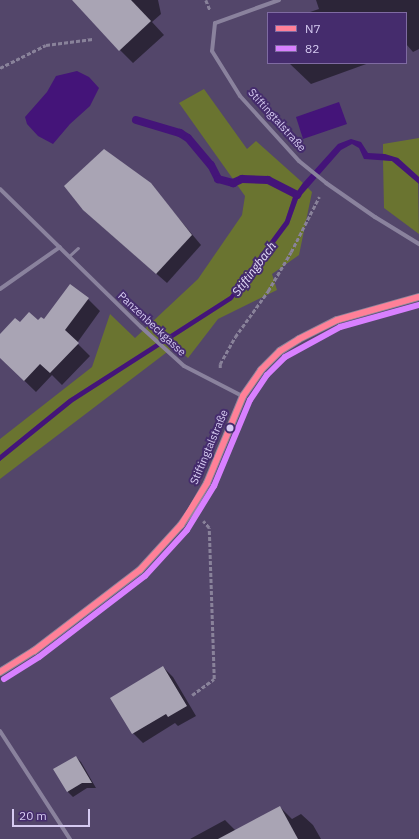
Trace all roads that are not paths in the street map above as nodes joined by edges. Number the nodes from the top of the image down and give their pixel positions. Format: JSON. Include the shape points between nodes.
{"nodes":[{"id":1,"x":279,"y":0,"type":"edge"},
{"id":2,"x":0,"y":189,"type":"edge"},
{"id":3,"x":419,"y":244,"type":"edge"},
{"id":4,"x":60,"y":248,"type":"junction"},
{"id":5,"x":78,"y":248,"type":"dead end"},
{"id":6,"x":69,"y":256,"type":"junction"},
{"id":7,"x":0,"y":289,"type":"edge"},
{"id":8,"x":419,"y":297,"type":"edge"},
{"id":9,"x":243,"y":396,"type":"junction"},
{"id":10,"x":0,"y":672,"type":"edge"},
{"id":11,"x":0,"y":731,"type":"edge"},
{"id":12,"x":70,"y":839,"type":"edge"}],
"edges":[{"from":1,"to":3,"type":"street","name":"Stiftingtalstraße","via":[[215,23],[212,51],[240,96],[299,161],[324,182]]},
{"from":2,"to":4,"type":"street","name":"Panzenbeckgasse"},
{"from":4,"to":6,"type":"street","name":"Panzenbeckgasse"},
{"from":4,"to":7,"type":"street"},
{"from":5,"to":6,"type":"lane"},
{"from":6,"to":9,"type":"street","name":"Panzenbeckgasse","via":[[184,366]]},
{"from":8,"to":9,"type":"street","name":"Stiftingtalstraße","via":[[337,320],[299,339],[280,351],[261,370]]},
{"from":9,"to":10,"type":"street","name":"Stiftingtalstraße","via":[[207,483],[181,525],[140,570],[40,646]]},
{"from":11,"to":12,"type":"street"}]}
